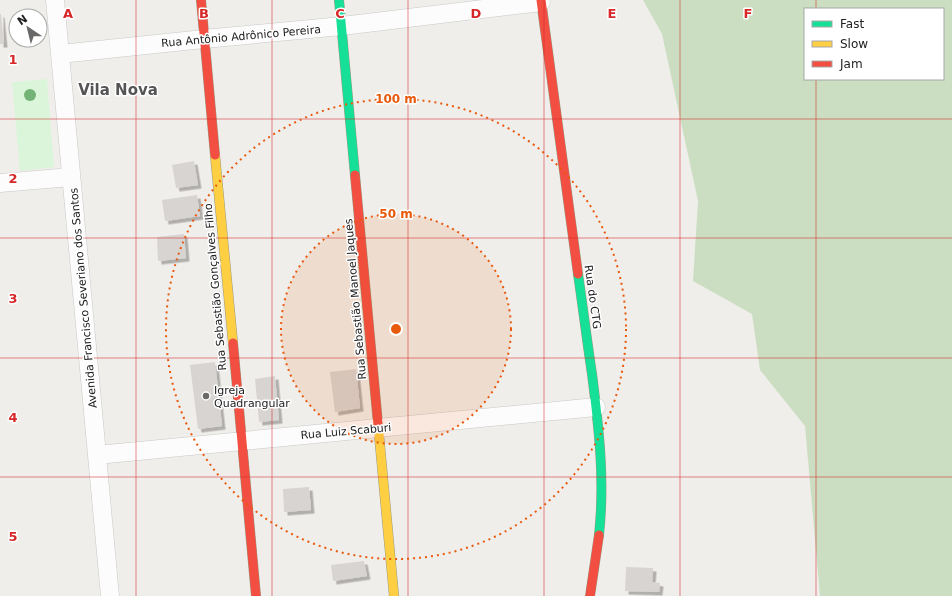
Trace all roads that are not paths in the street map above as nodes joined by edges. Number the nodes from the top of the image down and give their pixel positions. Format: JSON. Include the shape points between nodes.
{"nodes":[{"id":1,"x":55,"y":0,"type":"edge"},
{"id":2,"x":201,"y":0,"type":"edge"},
{"id":3,"x":339,"y":0,"type":"edge"},
{"id":4,"x":541,"y":1,"type":"edge"},
{"id":5,"x":342,"y":26,"type":"junction"},
{"id":6,"x":204,"y":38,"type":"junction"},
{"id":7,"x":60,"y":54,"type":"junction"},
{"id":8,"x":71,"y":177,"type":"junction"},
{"id":9,"x":0,"y":183,"type":"edge"},
{"id":10,"x":596,"y":407,"type":"junction"},
{"id":11,"x":379,"y":428,"type":"junction"},
{"id":12,"x":241,"y":441,"type":"junction"},
{"id":13,"x":97,"y":455,"type":"junction"},
{"id":14,"x":110,"y":596,"type":"edge"},
{"id":15,"x":256,"y":596,"type":"edge"},
{"id":16,"x":394,"y":596,"type":"edge"},
{"id":17,"x":590,"y":596,"type":"edge"}],
"edges":[{"from":1,"to":7,"type":"street","name":"Avenida Francisco Severiano dos Santos"},
{"from":2,"to":6,"type":"street","name":"Rua Sebastião Gonçalves Filho"},
{"from":3,"to":5,"type":"street","name":"Rua Sebastião Manoel Jaques"},
{"from":4,"to":5,"type":"street","name":"Rua Antônio Adrônico Pereira"},
{"from":4,"to":10,"type":"street","name":"Rua do CTG"},
{"from":5,"to":6,"type":"street","name":"Rua Antônio Adrônico Pereira"},
{"from":5,"to":11,"type":"street","name":"Rua Sebastião Manoel Jaques"},
{"from":6,"to":7,"type":"street","name":"Rua Antônio Adrônico Pereira"},
{"from":6,"to":12,"type":"street","name":"Rua Sebastião Gonçalves Filho"},
{"from":7,"to":8,"type":"street","name":"Avenida Francisco Severiano dos Santos"},
{"from":8,"to":9,"type":"street"},
{"from":8,"to":13,"type":"street","name":"Avenida Francisco Severiano dos Santos"},
{"from":10,"to":11,"type":"street","name":"Rua Luiz Scaburi"},
{"from":10,"to":17,"type":"street","name":"Rua do CTG","via":[[602,495],[600,532]]},
{"from":11,"to":12,"type":"street","name":"Rua Luiz Scaburi"},
{"from":11,"to":16,"type":"street","name":"Rua Sebastião Manoel Jaques"},
{"from":12,"to":13,"type":"street","name":"Rua Luiz Scaburi"},
{"from":12,"to":15,"type":"street","name":"Rua Sebastião Gonçalves Filho"},
{"from":13,"to":14,"type":"street","name":"Avenida Francisco Severiano dos Santos"}]}
